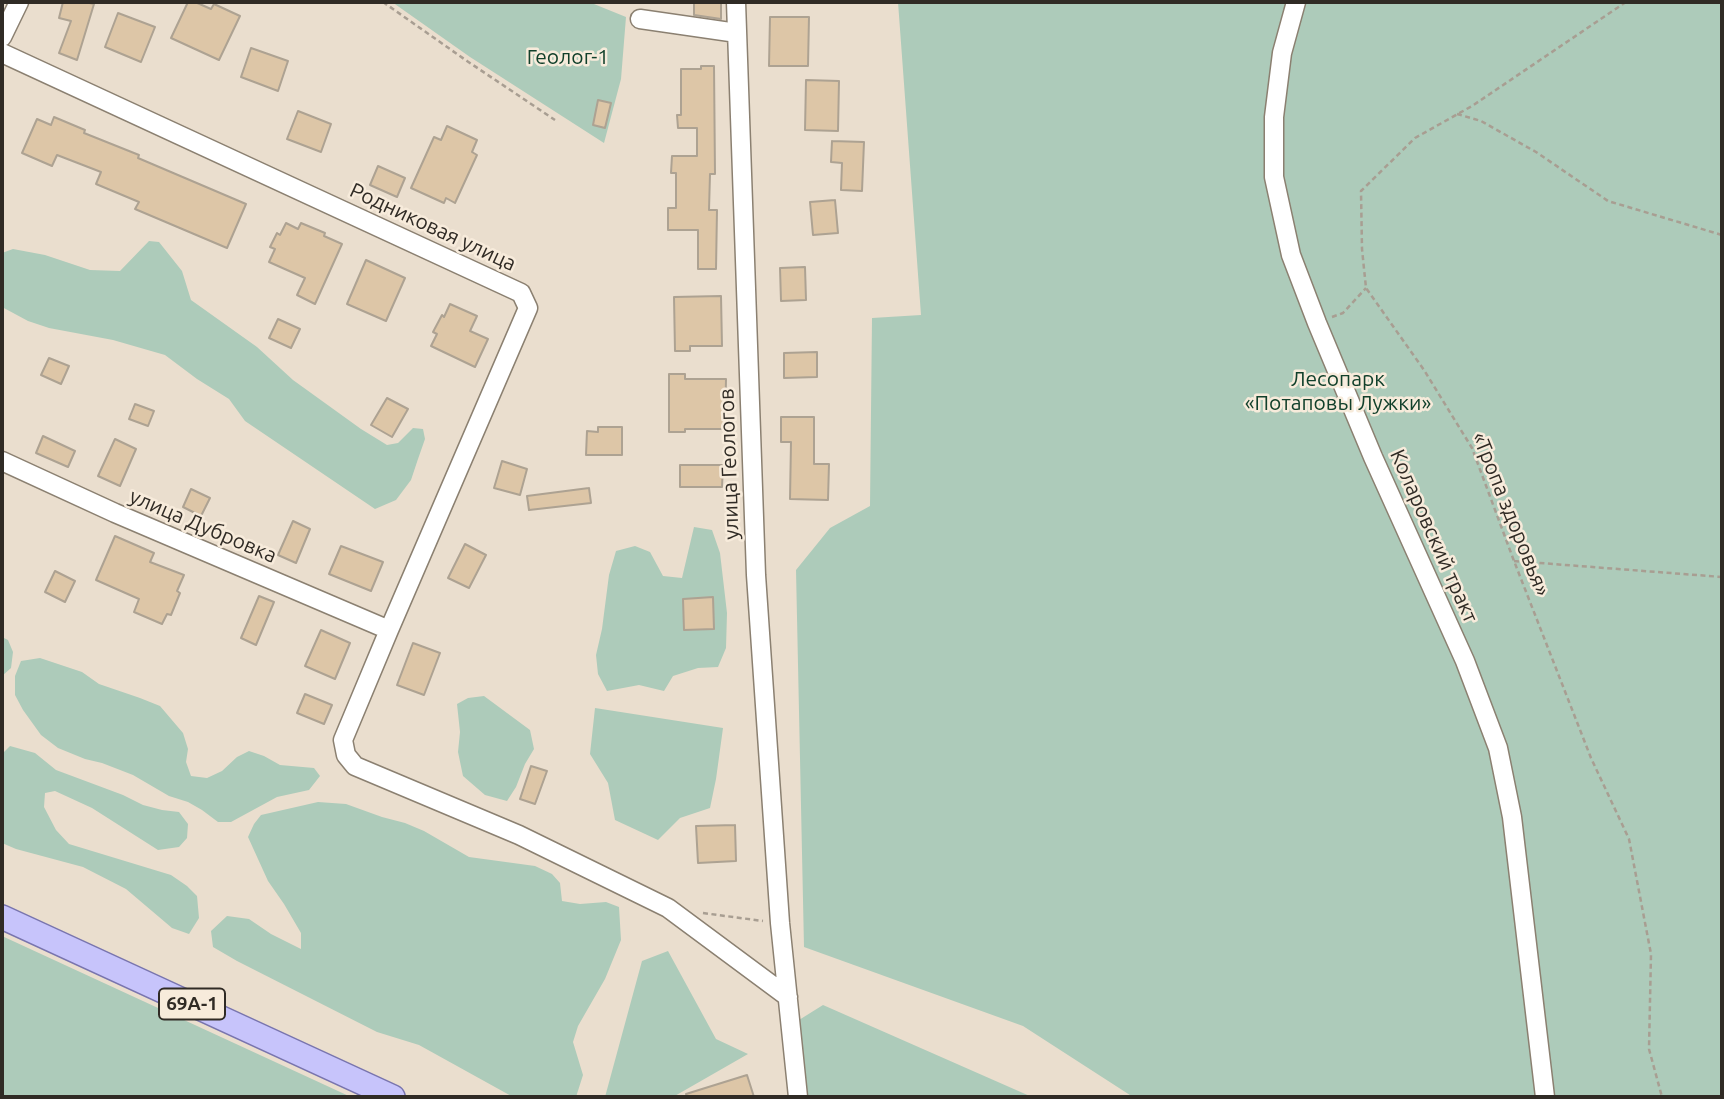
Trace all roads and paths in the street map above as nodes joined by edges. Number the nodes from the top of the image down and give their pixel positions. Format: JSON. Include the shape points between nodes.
{"nodes":[{"id":1,"x":19,"y":2,"type":"edge"},
{"id":2,"x":383,"y":2,"type":"edge"},
{"id":3,"x":736,"y":2,"type":"edge"},
{"id":4,"x":1296,"y":2,"type":"edge"},
{"id":5,"x":1626,"y":2,"type":"edge"},
{"id":6,"x":640,"y":19,"type":"dead end"},
{"id":7,"x":737,"y":33,"type":"junction"},
{"id":8,"x":2,"y":37,"type":"edge"},
{"id":9,"x":2,"y":53,"type":"edge"},
{"id":10,"x":1457,"y":114,"type":"junction"},
{"id":11,"x":555,"y":120,"type":"dead end"},
{"id":12,"x":1722,"y":235,"type":"edge"},
{"id":13,"x":1366,"y":288,"type":"junction"},
{"id":14,"x":1317,"y":323,"type":"junction"},
{"id":15,"x":2,"y":461,"type":"edge"},
{"id":16,"x":1514,"y":561,"type":"junction"},
{"id":17,"x":1722,"y":577,"type":"edge"},
{"id":18,"x":388,"y":630,"type":"junction"},
{"id":19,"x":668,"y":908,"type":"junction"},
{"id":20,"x":2,"y":917,"type":"edge"},
{"id":21,"x":780,"y":923,"type":"junction"},
{"id":22,"x":788,"y":997,"type":"junction"},
{"id":23,"x":393,"y":1097,"type":"edge"},
{"id":24,"x":798,"y":1097,"type":"edge"},
{"id":25,"x":1545,"y":1097,"type":"edge"},
{"id":26,"x":1662,"y":1097,"type":"edge"}],
"edges":[{"from":1,"to":8,"type":"street"},
{"from":2,"to":11,"type":"path"},
{"from":3,"to":7,"type":"street","name":"улица Геологов"},
{"from":4,"to":14,"type":"street","name":"Коларовский тракт","via":[[1275,104],[1273,177],[1291,255]]},
{"from":5,"to":10,"type":"path","name":"«Тропа здоровья»"},
{"from":6,"to":7,"type":"street"},
{"from":7,"to":21,"type":"street","name":"улица Геологов","via":[[756,575]]},
{"from":9,"to":18,"type":"street","name":"Родниковая улица","via":[[521,293],[528,308]]},
{"from":10,"to":12,"type":"path","via":[[1481,121],[1536,152],[1608,201]]},
{"from":10,"to":13,"type":"path","name":"«Тропа здоровья»","via":[[1415,138],[1361,191]]},
{"from":13,"to":14,"type":"path","via":[[1343,313]]},
{"from":13,"to":16,"type":"path","name":"«Тропа здоровья»","via":[[1472,448]]},
{"from":14,"to":25,"type":"street","name":"Коларовский тракт","via":[[1465,661],[1498,748],[1512,817]]},
{"from":15,"to":18,"type":"street","name":"улица Дубровка"},
{"from":16,"to":17,"type":"path"},
{"from":16,"to":26,"type":"path","name":"«Тропа здоровья»","via":[[1591,758],[1629,839],[1651,954],[1649,1049]]},
{"from":18,"to":19,"type":"street","name":"Родниковая улица","via":[[343,740],[349,761],[519,835]]},
{"from":19,"to":21,"type":"path"},
{"from":19,"to":22,"type":"street"},
{"from":20,"to":23,"type":"main road","number":"69А-1"},
{"from":21,"to":22,"type":"street","name":"улица Геологов"},
{"from":22,"to":24,"type":"street","name":"улица Геологов"}]}
